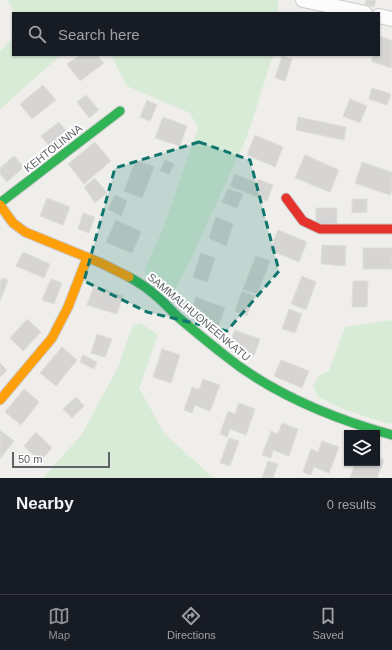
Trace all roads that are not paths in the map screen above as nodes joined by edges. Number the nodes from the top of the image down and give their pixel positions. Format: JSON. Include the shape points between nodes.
{"nodes":[{"id":1,"x":303,"y":0,"type":"edge"},
{"id":2,"x":360,"y":12,"type":"edge"},
{"id":3,"x":380,"y":16,"type":"edge"},
{"id":4,"x":392,"y":19,"type":"edge"},
{"id":5,"x":120,"y":111,"type":"dead end"},
{"id":6,"x":286,"y":198,"type":"dead end"},
{"id":7,"x":0,"y":204,"type":"edge"},
{"id":8,"x":392,"y":229,"type":"edge"},
{"id":9,"x":87,"y":258,"type":"junction"},
{"id":10,"x":0,"y":400,"type":"edge"},
{"id":11,"x":392,"y":434,"type":"edge"}],
"edges":[{"from":1,"to":2,"type":"street"},
{"from":3,"to":4,"type":"street"},
{"from":5,"to":7,"type":"street","name":"KEHTOLINNA"},
{"from":6,"to":8,"type":"street","via":[[303,222],[320,229]]},
{"from":7,"to":9,"type":"street","name":"SAMMALHUONEENKATU","via":[[19,229]]},
{"from":9,"to":10,"type":"street","via":[[68,307],[52,338]]},
{"from":9,"to":11,"type":"street","name":"SAMMALHUONEENKATU","via":[[113,268],[143,285],[225,356],[279,391],[340,419]]}]}
